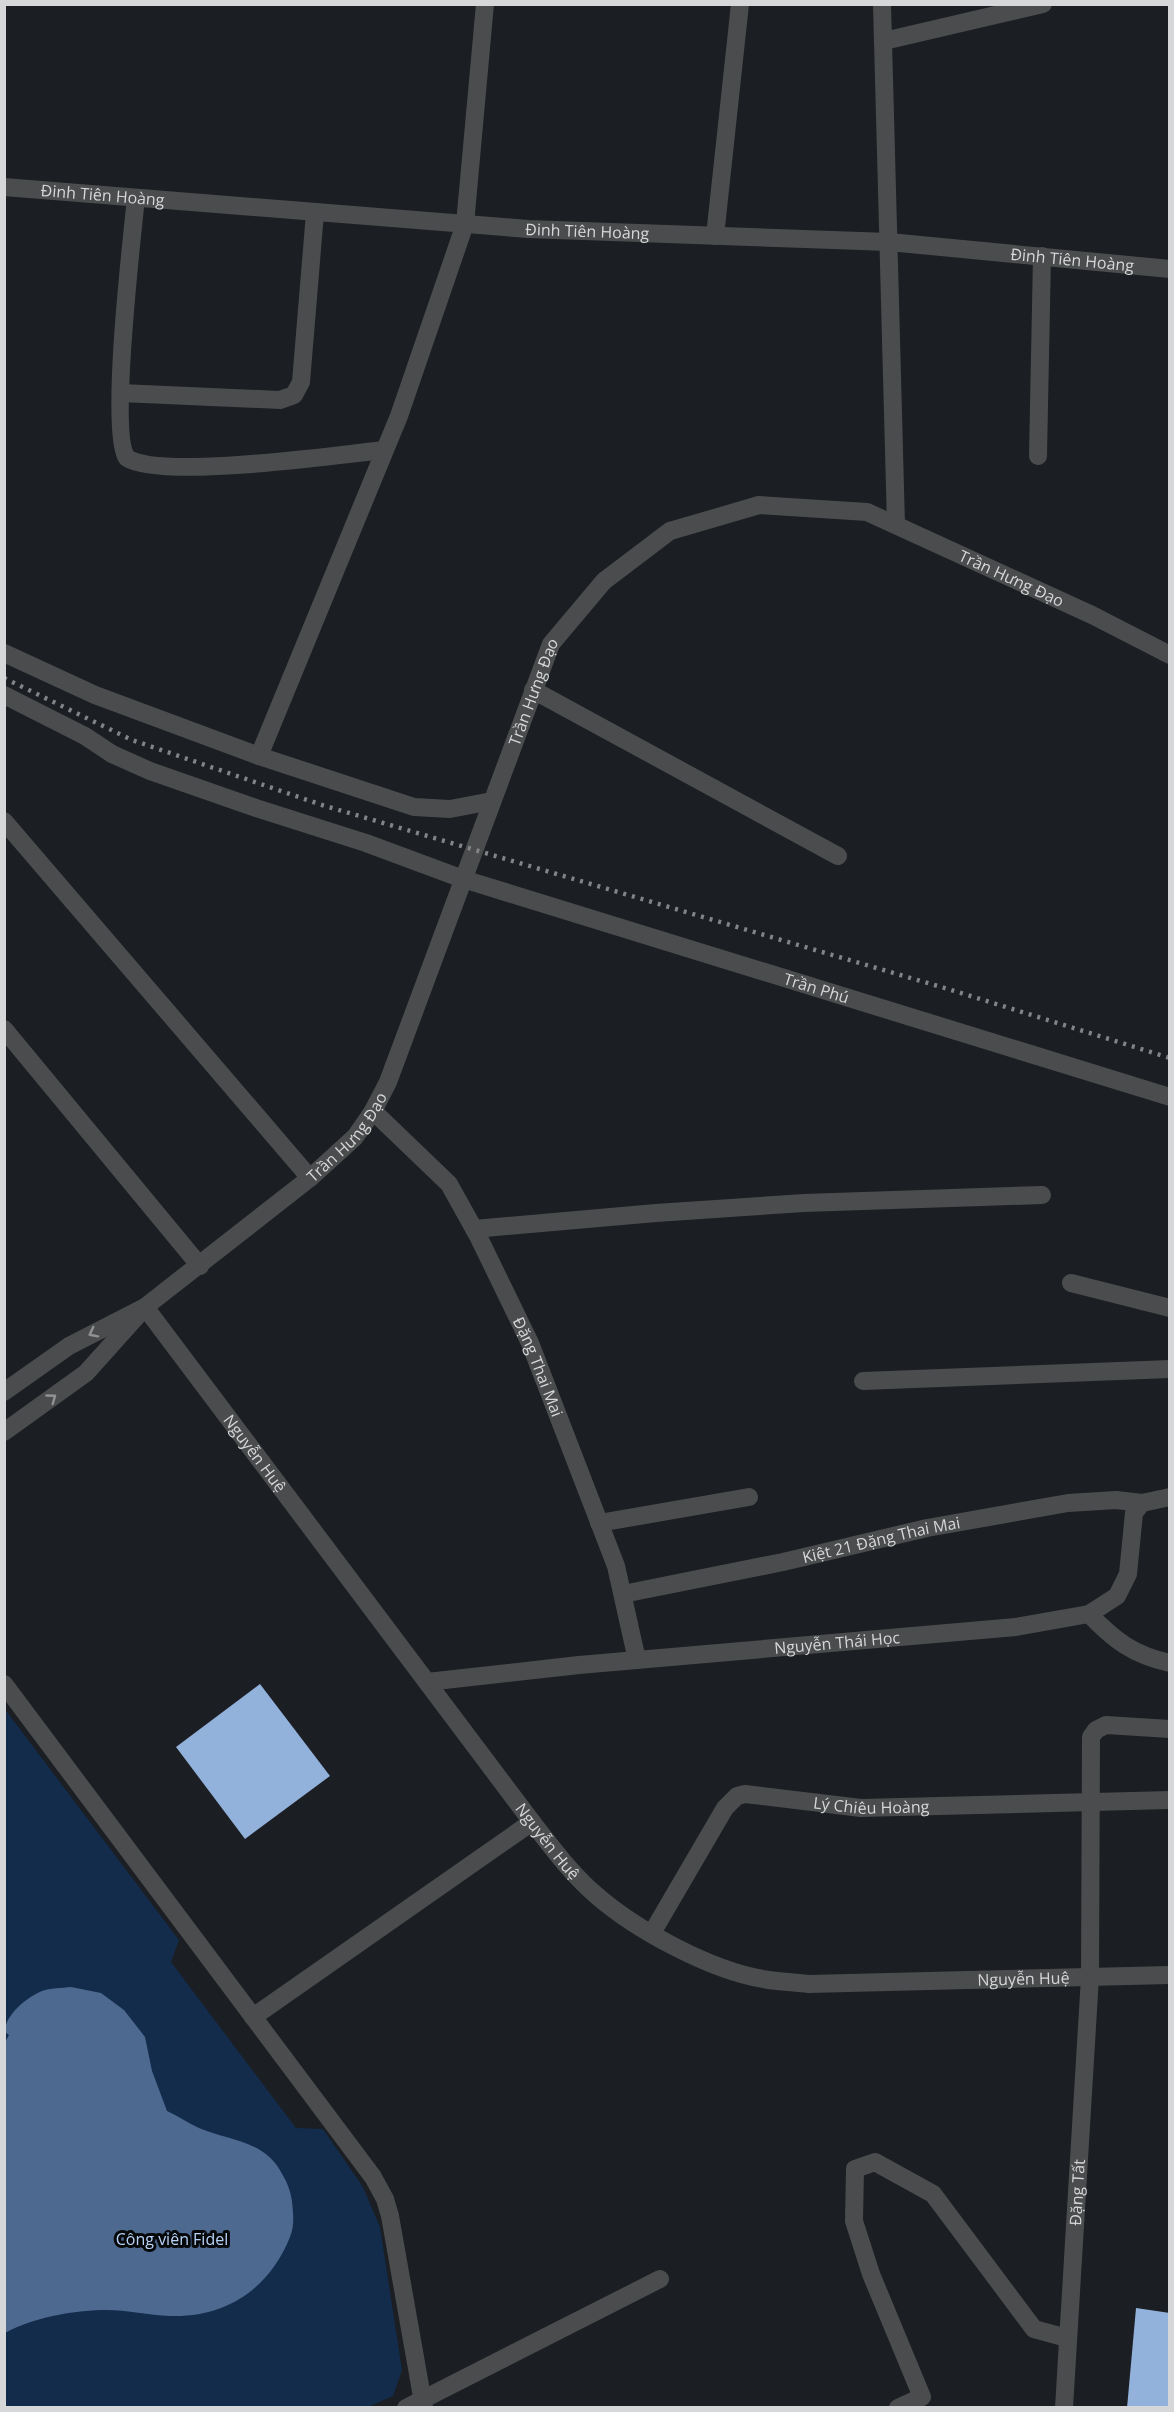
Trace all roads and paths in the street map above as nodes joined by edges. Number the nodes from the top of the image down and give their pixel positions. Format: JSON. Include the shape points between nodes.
{"nodes":[{"id":1,"x":485,"y":4,"type":"edge"},
{"id":2,"x":740,"y":4,"type":"edge"},
{"id":3,"x":882,"y":4,"type":"edge"},
{"id":4,"x":1043,"y":4,"type":"edge"},
{"id":5,"x":884,"y":41,"type":"junction"},
{"id":6,"x":4,"y":187,"type":"edge"},
{"id":7,"x":136,"y":198,"type":"junction"},
{"id":8,"x":315,"y":213,"type":"junction"},
{"id":9,"x":465,"y":225,"type":"junction"},
{"id":10,"x":715,"y":236,"type":"junction"},
{"id":11,"x":889,"y":242,"type":"junction"},
{"id":12,"x":1042,"y":256,"type":"junction"},
{"id":13,"x":1170,"y":269,"type":"edge"},
{"id":14,"x":121,"y":393,"type":"junction"},
{"id":15,"x":384,"y":450,"type":"junction"},
{"id":16,"x":1038,"y":456,"type":"dead end"},
{"id":17,"x":896,"y":525,"type":"junction"},
{"id":18,"x":4,"y":653,"type":"edge"},
{"id":19,"x":1170,"y":655,"type":"edge"},
{"id":20,"x":533,"y":690,"type":"junction"},
{"id":21,"x":4,"y":695,"type":"edge"},
{"id":22,"x":259,"y":756,"type":"junction"},
{"id":23,"x":492,"y":801,"type":"junction"},
{"id":24,"x":4,"y":821,"type":"edge"},
{"id":25,"x":838,"y":856,"type":"dead end"},
{"id":26,"x":464,"y":879,"type":"junction"},
{"id":27,"x":4,"y":1029,"type":"edge"},
{"id":28,"x":1170,"y":1097,"type":"edge"},
{"id":29,"x":373,"y":1111,"type":"junction"},
{"id":30,"x":310,"y":1178,"type":"junction"},
{"id":31,"x":1042,"y":1195,"type":"dead end"},
{"id":32,"x":474,"y":1229,"type":"junction"},
{"id":33,"x":200,"y":1266,"type":"junction"},
{"id":34,"x":1071,"y":1283,"type":"dead end"},
{"id":35,"x":145,"y":1307,"type":"junction"},
{"id":36,"x":1170,"y":1308,"type":"edge"},
{"id":37,"x":1170,"y":1369,"type":"edge"},
{"id":38,"x":863,"y":1380,"type":"dead end"},
{"id":39,"x":4,"y":1392,"type":"edge"},
{"id":40,"x":4,"y":1432,"type":"edge"},
{"id":41,"x":749,"y":1497,"type":"dead end"},
{"id":42,"x":1170,"y":1497,"type":"edge"},
{"id":43,"x":1142,"y":1503,"type":"junction"},
{"id":44,"x":599,"y":1523,"type":"junction"},
{"id":45,"x":623,"y":1594,"type":"junction"},
{"id":46,"x":1089,"y":1614,"type":"junction"},
{"id":47,"x":637,"y":1660,"type":"junction"},
{"id":48,"x":1170,"y":1663,"type":"edge"},
{"id":49,"x":427,"y":1682,"type":"junction"},
{"id":50,"x":4,"y":1684,"type":"edge"},
{"id":51,"x":1170,"y":1729,"type":"edge"},
{"id":52,"x":1170,"y":1800,"type":"edge"},
{"id":53,"x":1092,"y":1802,"type":"junction"},
{"id":54,"x":532,"y":1822,"type":"junction"},
{"id":55,"x":652,"y":1933,"type":"junction"},
{"id":56,"x":1170,"y":1975,"type":"edge"},
{"id":57,"x":1090,"y":1977,"type":"junction"},
{"id":58,"x":253,"y":2017,"type":"junction"},
{"id":59,"x":660,"y":2279,"type":"dead end"},
{"id":60,"x":1067,"y":2338,"type":"junction"},
{"id":61,"x":424,"y":2404,"type":"edge"},
{"id":62,"x":406,"y":2408,"type":"edge"},
{"id":63,"x":898,"y":2408,"type":"edge"},
{"id":64,"x":1064,"y":2408,"type":"edge"}],
"edges":[{"from":1,"to":9,"type":"street"},
{"from":2,"to":10,"type":"street"},
{"from":3,"to":5,"type":"street"},
{"from":4,"to":5,"type":"street"},
{"from":5,"to":11,"type":"street"},
{"from":6,"to":7,"type":"street","name":"Đinh Tiên Hoàng"},
{"from":7,"to":8,"type":"street","name":"Đinh Tiên Hoàng"},
{"from":7,"to":14,"type":"street"},
{"from":8,"to":9,"type":"street","name":"Đinh Tiên Hoàng"},
{"from":8,"to":14,"type":"street","via":[[301,382],[294,395],[280,400]]},
{"from":9,"to":10,"type":"street","name":"Đinh Tiên Hoàng"},
{"from":9,"to":15,"type":"street"},
{"from":10,"to":11,"type":"street","name":"Đinh Tiên Hoàng"},
{"from":11,"to":12,"type":"street","name":"Đinh Tiên Hoàng"},
{"from":11,"to":17,"type":"street"},
{"from":12,"to":13,"type":"street","name":"Đinh Tiên Hoàng"},
{"from":12,"to":16,"type":"street"},
{"from":14,"to":15,"type":"street","via":[[124,455],[144,464],[245,464]]},
{"from":15,"to":22,"type":"street"},
{"from":17,"to":19,"type":"street","name":"Trần Hưng Đạo"},
{"from":17,"to":20,"type":"street","name":"Trần Hưng Đạo","via":[[867,512],[759,505],[670,531],[604,581],[550,644]]},
{"from":18,"to":22,"type":"street","via":[[94,695]]},
{"from":20,"to":23,"type":"street","name":"Trần Hưng Đạo"},
{"from":20,"to":25,"type":"street"},
{"from":21,"to":26,"type":"street","name":"Trần Phú","via":[[150,771]]},
{"from":22,"to":23,"type":"street","via":[[414,807],[450,809]]},
{"from":23,"to":26,"type":"street","name":"Trần Hưng Đạo"},
{"from":24,"to":30,"type":"street"},
{"from":26,"to":28,"type":"street","name":"Trần Phú"},
{"from":26,"to":29,"type":"street","name":"Trần Hưng Đạo","via":[[388,1082]]},
{"from":27,"to":33,"type":"street"},
{"from":29,"to":30,"type":"street","name":"Trần Hưng Đạo","via":[[355,1137]]},
{"from":29,"to":32,"type":"street","name":"Đặng Thai Mai","via":[[448,1184]]},
{"from":30,"to":33,"type":"street","name":"Trần Hưng Đạo"},
{"from":31,"to":32,"type":"street","via":[[804,1203]]},
{"from":32,"to":44,"type":"street","name":"Đặng Thai Mai","via":[[530,1343]]},
{"from":33,"to":35,"type":"street","name":"Trần Hưng Đạo"},
{"from":34,"to":36,"type":"street"},
{"from":35,"to":39,"type":"street","name":"Trần Hưng Đạo","one_way":true,"via":[[69,1346]]},
{"from":40,"to":35,"type":"street","name":"Trần Hưng Đạo","one_way":true,"via":[[86,1373]]},
{"from":35,"to":49,"type":"street","name":"Nguyễn Huệ"},
{"from":37,"to":38,"type":"street"},
{"from":41,"to":44,"type":"street"},
{"from":42,"to":43,"type":"street"},
{"from":43,"to":45,"type":"street","name":"Kiệt 21 Đặng Thai Mai","via":[[1068,1503],[927,1528]]},
{"from":43,"to":46,"type":"street","name":"Nguyễn Thái Học","via":[[1134,1513],[1128,1574],[1117,1596]]},
{"from":44,"to":45,"type":"street","name":"Đặng Thai Mai"},
{"from":45,"to":47,"type":"street","name":"Đặng Thai Mai"},
{"from":46,"to":47,"type":"street","name":"Nguyễn Thái Học","via":[[1016,1627]]},
{"from":46,"to":48,"type":"street","via":[[1117,1642]]},
{"from":47,"to":49,"type":"street","name":"Nguyễn Thái Học"},
{"from":49,"to":54,"type":"street","name":"Nguyễn Huệ"},
{"from":50,"to":58,"type":"street"},
{"from":51,"to":53,"type":"street","name":"Đặng Tất","via":[[1106,1725],[1096,1730],[1091,1737]]},
{"from":52,"to":53,"type":"street","name":"Lý Chiêu Hoàng"},
{"from":53,"to":55,"type":"street","name":"Lý Chiêu Hoàng","via":[[861,1808],[737,1796],[725,1808]]},
{"from":53,"to":57,"type":"street","name":"Đặng Tất"},
{"from":54,"to":55,"type":"street","name":"Nguyễn Huệ","via":[[595,1894]]},
{"from":54,"to":58,"type":"street"},
{"from":55,"to":57,"type":"street","name":"Nguyễn Huệ","via":[[712,1964],[762,1979],[809,1984]]},
{"from":56,"to":57,"type":"street","name":"Nguyễn Huệ"},
{"from":57,"to":60,"type":"street","name":"Đặng Tất"},
{"from":58,"to":61,"type":"street","via":[[373,2177],[385,2199]]},
{"from":59,"to":61,"type":"street"},
{"from":60,"to":63,"type":"street","via":[[1034,2329],[933,2194],[875,2162],[855,2169],[854,2221],[871,2274],[922,2397]]},
{"from":60,"to":64,"type":"street","name":"Đặng Tất"},
{"from":61,"to":62,"type":"street"}]}
